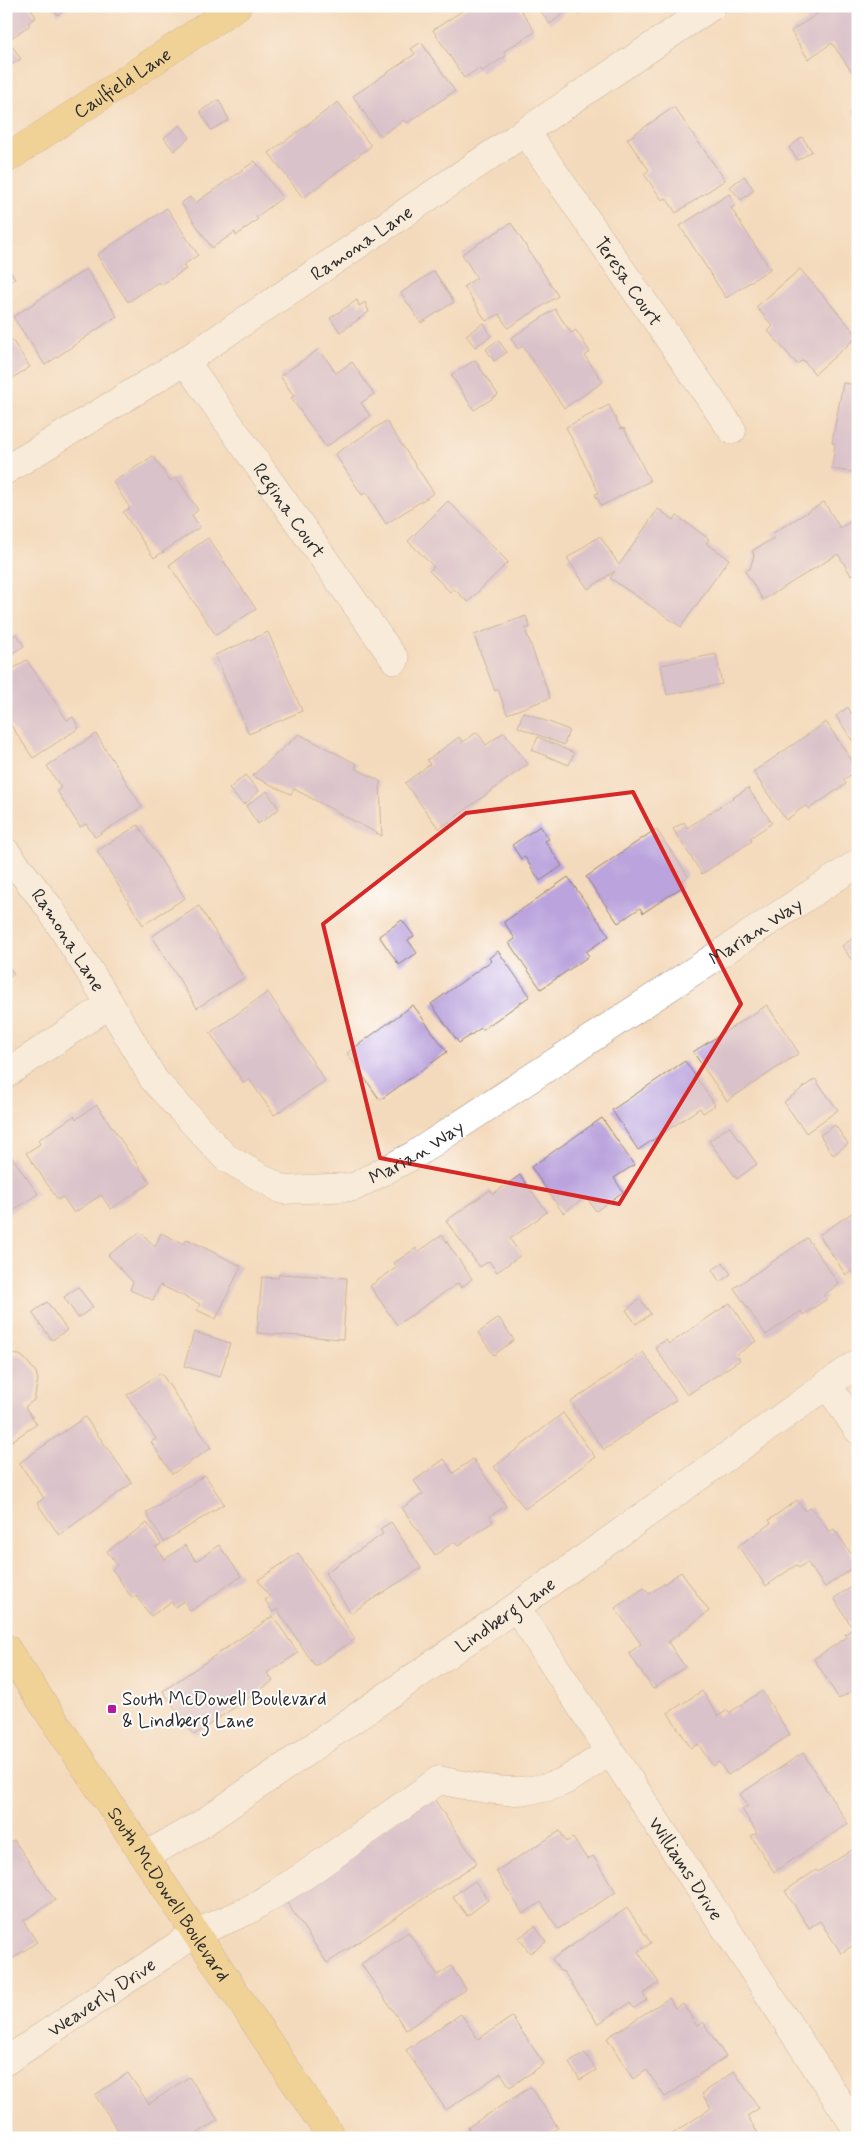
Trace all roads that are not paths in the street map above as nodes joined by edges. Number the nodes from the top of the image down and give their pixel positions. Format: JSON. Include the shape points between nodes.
{"nodes":[{"id":1,"x":236,"y":6,"type":"edge"},
{"id":2,"x":712,"y":6,"type":"edge"},
{"id":3,"x":526,"y":132,"type":"junction"},
{"id":4,"x":6,"y":159,"type":"edge"},
{"id":5,"x":185,"y":361,"type":"junction"},
{"id":6,"x":732,"y":430,"type":"dead end"},
{"id":7,"x":6,"y":470,"type":"edge"},
{"id":8,"x":395,"y":660,"type":"dead end"},
{"id":9,"x":6,"y":852,"type":"edge"},
{"id":10,"x":858,"y":863,"type":"edge"},
{"id":11,"x":110,"y":1004,"type":"junction"},
{"id":12,"x":6,"y":1074,"type":"edge"},
{"id":13,"x":858,"y":1363,"type":"edge"},
{"id":14,"x":827,"y":1384,"type":"junction"},
{"id":15,"x":858,"y":1430,"type":"edge"},
{"id":16,"x":516,"y":1607,"type":"junction"},
{"id":17,"x":6,"y":1648,"type":"edge"},
{"id":18,"x":610,"y":1751,"type":"junction"},
{"id":19,"x":145,"y":1856,"type":"junction"},
{"id":20,"x":196,"y":1933,"type":"junction"},
{"id":21,"x":6,"y":2062,"type":"edge"},
{"id":22,"x":858,"y":2131,"type":"edge"},
{"id":23,"x":332,"y":2138,"type":"edge"}],
"edges":[{"from":1,"to":4,"type":"main road","name":"Caulfield Lane"},
{"from":2,"to":3,"type":"street","name":"Ramona Lane"},
{"from":3,"to":5,"type":"street","name":"Ramona Lane"},
{"from":3,"to":6,"type":"street","name":"Teresa Court"},
{"from":5,"to":7,"type":"street","name":"Ramona Lane"},
{"from":5,"to":8,"type":"street","name":"Regina Court"},
{"from":9,"to":11,"type":"street","name":"Ramona Lane","via":[[49,906]]},
{"from":10,"to":11,"type":"street","name":"Marian Way","via":[[414,1155],[354,1187],[283,1190],[225,1157],[154,1080]]},
{"from":11,"to":12,"type":"street"},
{"from":13,"to":14,"type":"street","name":"Lindberg Lane"},
{"from":14,"to":15,"type":"street"},
{"from":14,"to":16,"type":"street","name":"Lindberg Lane"},
{"from":16,"to":18,"type":"street","name":"Williams Drive"},
{"from":16,"to":19,"type":"street","name":"Lindberg Lane","via":[[200,1825]]},
{"from":17,"to":19,"type":"main road","name":"South McDowell Boulevard"},
{"from":18,"to":20,"type":"street","name":"Weaverly Drive","via":[[558,1784],[493,1791],[438,1780],[305,1875],[247,1911]]},
{"from":18,"to":22,"type":"street","name":"Williams Drive"},
{"from":19,"to":20,"type":"main road","name":"South McDowell Boulevard"},
{"from":20,"to":21,"type":"street","name":"Weaverly Drive"},
{"from":20,"to":23,"type":"main road","name":"South McDowell Boulevard"}]}
